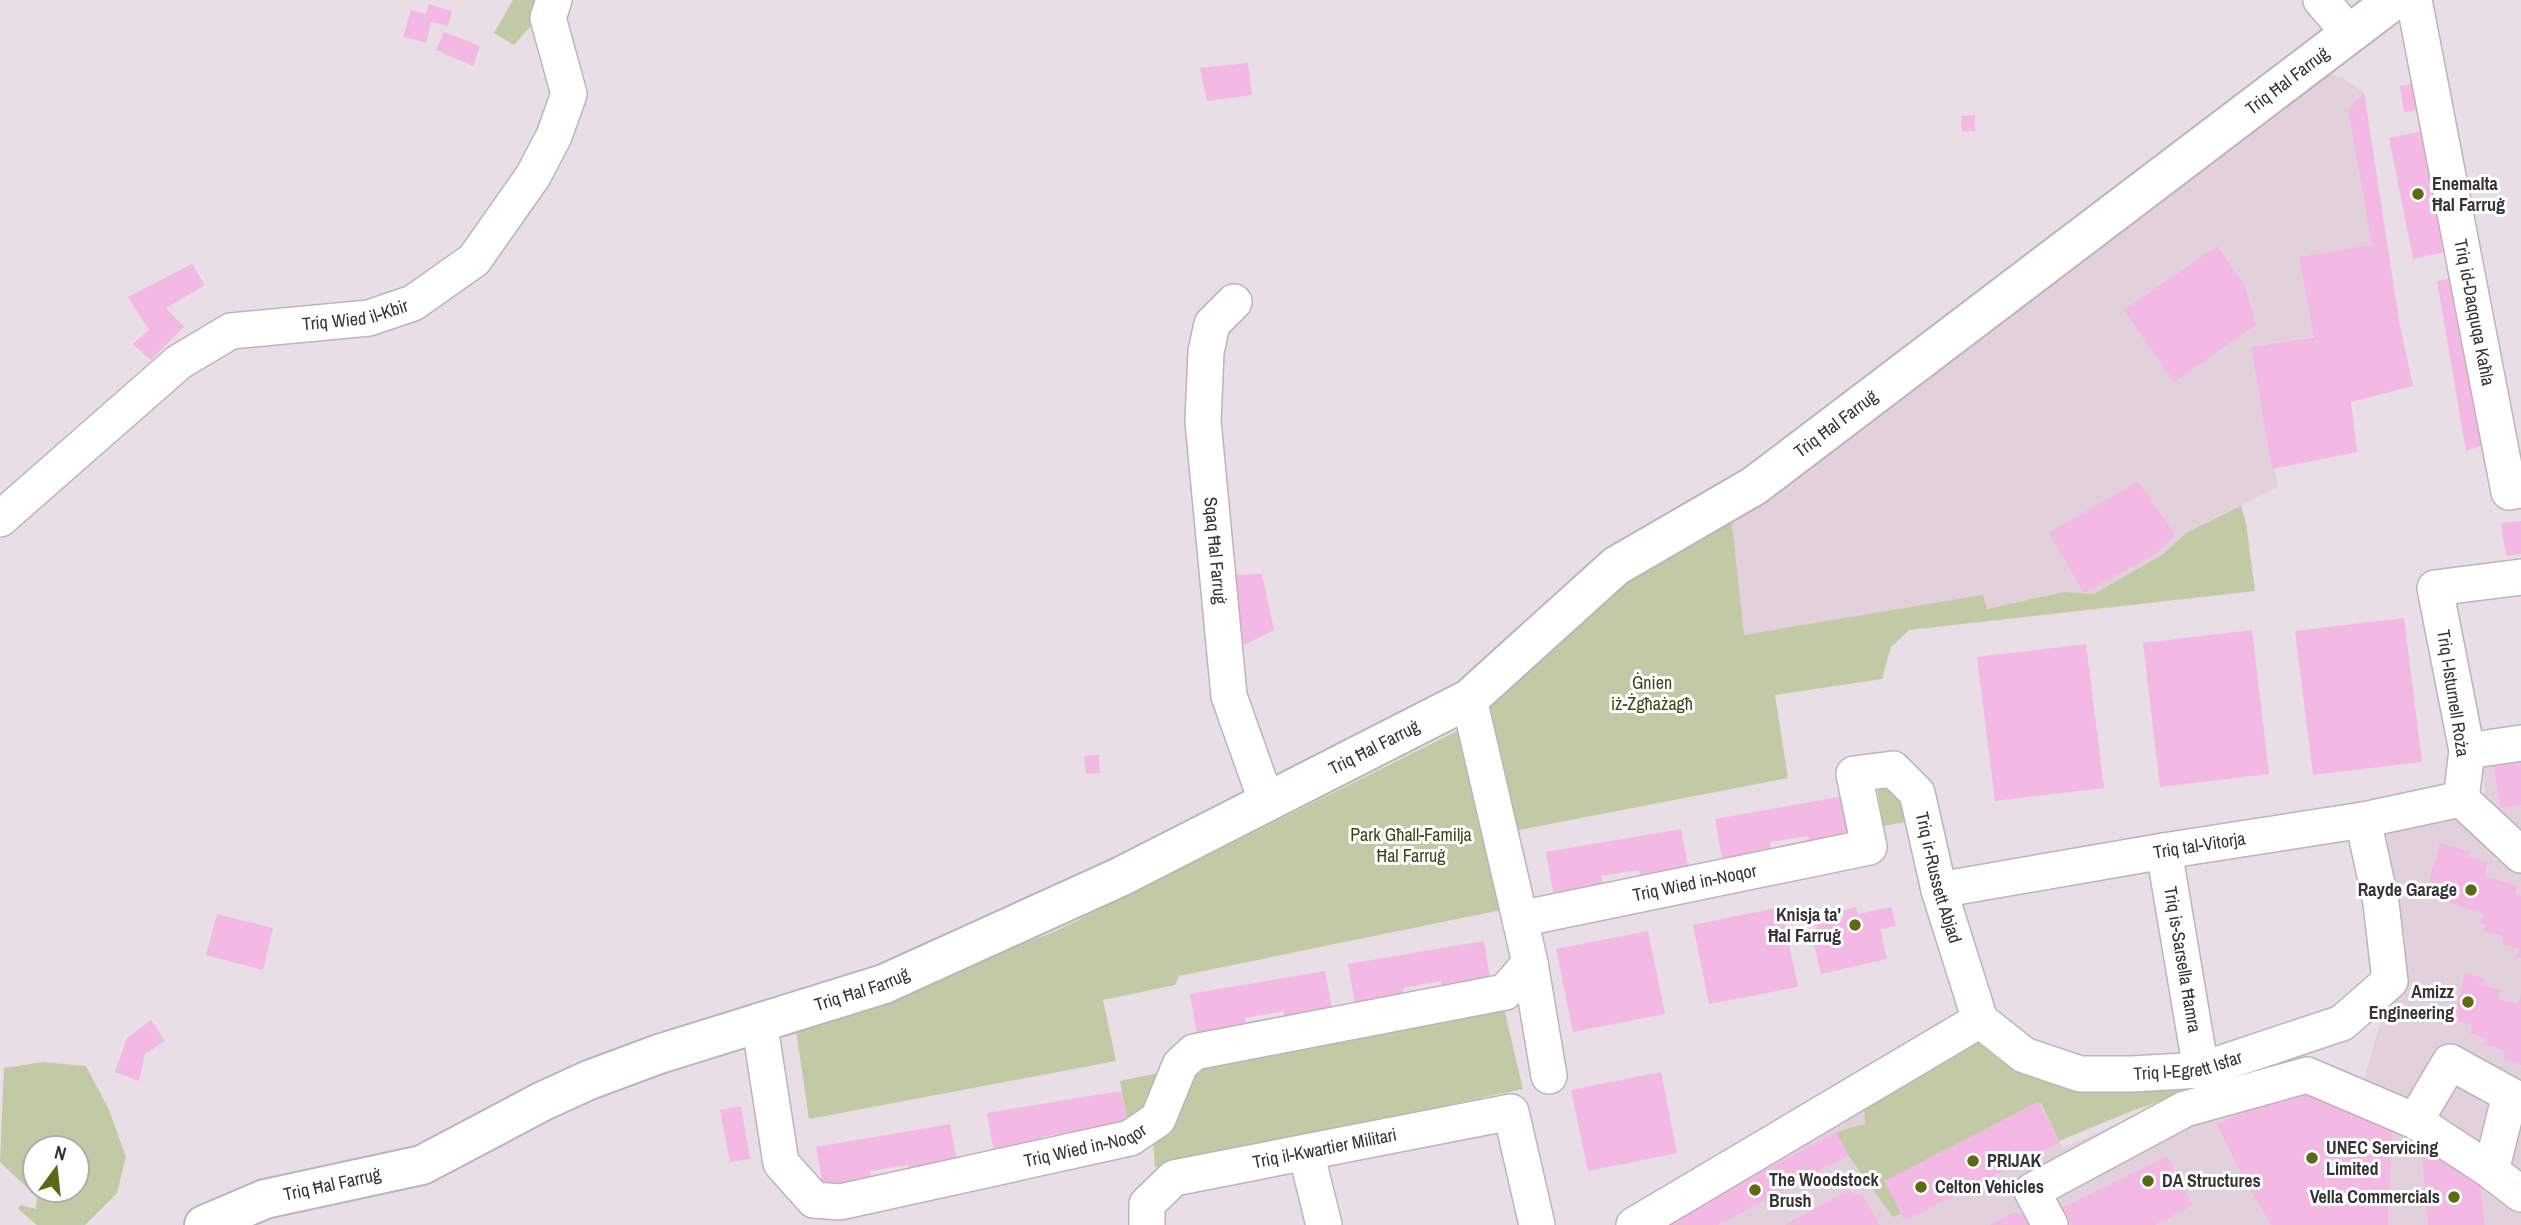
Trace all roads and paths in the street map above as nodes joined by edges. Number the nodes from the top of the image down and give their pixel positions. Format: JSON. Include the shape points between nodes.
{"nodes":[{"id":1,"x":554,"y":0,"type":"edge"},
{"id":2,"x":2321,"y":0,"type":"edge"},
{"id":3,"x":2393,"y":0,"type":"edge"},
{"id":4,"x":2414,"y":0,"type":"edge"},
{"id":5,"x":2350,"y":33,"type":"junction"},
{"id":6,"x":1234,"y":302,"type":"dead end"},
{"id":7,"x":2521,"y":490,"type":"edge"},
{"id":8,"x":0,"y":519,"type":"edge"},
{"id":9,"x":2521,"y":577,"type":"edge"},
{"id":10,"x":1469,"y":699,"type":"junction"},
{"id":11,"x":2521,"y":743,"type":"edge"},
{"id":12,"x":2467,"y":751,"type":"junction"},
{"id":13,"x":2461,"y":799,"type":"junction"},
{"id":14,"x":1268,"y":803,"type":"junction"},
{"id":15,"x":2362,"y":820,"type":"junction"},
{"id":16,"x":1869,"y":847,"type":"joint"},
{"id":17,"x":2164,"y":851,"type":"junction"},
{"id":18,"x":2521,"y":855,"type":"edge"},
{"id":19,"x":1940,"y":890,"type":"junction"},
{"id":20,"x":1520,"y":919,"type":"junction"},
{"id":21,"x":1530,"y":962,"type":"junction"},
{"id":22,"x":1980,"y":1020,"type":"junction"},
{"id":23,"x":759,"y":1021,"type":"junction"},
{"id":24,"x":2201,"y":1070,"type":"junction"},
{"id":25,"x":1549,"y":1076,"type":"dead end"},
{"id":26,"x":2415,"y":1121,"type":"junction"},
{"id":27,"x":1306,"y":1152,"type":"junction"},
{"id":28,"x":2491,"y":1171,"type":"junction"},
{"id":29,"x":2521,"y":1194,"type":"edge"},
{"id":30,"x":1147,"y":1214,"type":"edge"},
{"id":31,"x":204,"y":1225,"type":"edge"},
{"id":32,"x":1324,"y":1225,"type":"edge"},
{"id":33,"x":1537,"y":1225,"type":"edge"},
{"id":34,"x":1634,"y":1225,"type":"edge"},
{"id":35,"x":2050,"y":1225,"type":"edge"}],
"edges":[{"from":1,"to":8,"type":"street","name":"Triq Wied il-Kbir","via":[[548,18],[569,93],[533,176],[474,260],[413,303],[369,318],[231,331],[179,362]]},
{"from":2,"to":5,"type":"street"},
{"from":3,"to":5,"type":"main road","name":"Triq Ħal Farruġ"},
{"from":4,"to":7,"type":"street","name":"Triq id-Daqquqa Kaħla","via":[[2509,492]]},
{"from":5,"to":10,"type":"main road","name":"Triq Ħal Farruġ","via":[[1754,485],[1616,566]]},
{"from":6,"to":14,"type":"street","name":"Sqaq Ħal Farruġ","via":[[1212,324],[1203,421],[1229,696]]},
{"from":9,"to":12,"type":"street","name":"Triq l-Isturnell Roża","via":[[2435,588]]},
{"from":10,"to":14,"type":"main road","name":"Triq Ħal Farruġ"},
{"from":10,"to":20,"type":"street"},
{"from":11,"to":12,"type":"street"},
{"from":12,"to":13,"type":"street","name":"Triq l-Isturnell Roża"},
{"from":13,"to":15,"type":"street","name":"Triq tal-Vitorja"},
{"from":13,"to":18,"type":"street"},
{"from":14,"to":23,"type":"main road","name":"Triq Ħal Farruġ","via":[[1120,877],[884,984]]},
{"from":15,"to":17,"type":"street","name":"Triq tal-Vitorja"},
{"from":15,"to":24,"type":"street","name":"Triq l-Egrett Isfar","via":[[2381,903],[2390,981],[2342,1023]]},
{"from":16,"to":19,"type":"street","name":"Triq ir-Russett Abjad","via":[[1854,774],[1893,769],[1917,793]]},
{"from":16,"to":20,"type":"street","name":"Triq Wied in-Noqor"},
{"from":17,"to":19,"type":"street","name":"Triq tal-Vitorja"},
{"from":17,"to":24,"type":"street","name":"Triq is-Sarsella Ħamra"},
{"from":19,"to":22,"type":"street","name":"Triq ir-Russett Abjad"},
{"from":20,"to":21,"type":"street"},
{"from":21,"to":23,"type":"street","name":"Triq Wied in-Noqor","via":[[1505,992],[1194,1052],[1180,1065],[1158,1119],[1130,1138],[840,1202],[814,1200],[781,1163]]},
{"from":21,"to":25,"type":"street"},
{"from":22,"to":24,"type":"street","name":"Triq l-Egrett Isfar","via":[[2024,1055],[2080,1074]]},
{"from":22,"to":34,"type":"street"},
{"from":23,"to":31,"type":"main road","name":"Triq Ħal Farruġ","via":[[589,1080],[422,1166],[265,1199]]},
{"from":26,"to":28,"type":"street"},
{"from":26,"to":28,"type":"street","via":[[2450,1062],[2511,1095]]},
{"from":26,"to":35,"type":"street","via":[[2307,1075],[2185,1109],[2032,1191]]},
{"from":27,"to":30,"type":"street","name":"Triq il-Kwartier Militari","via":[[1174,1178]]},
{"from":27,"to":32,"type":"street"},
{"from":27,"to":33,"type":"street","name":"Triq il-Kwartier Militari","via":[[1511,1112]]},
{"from":28,"to":29,"type":"street"}]}
